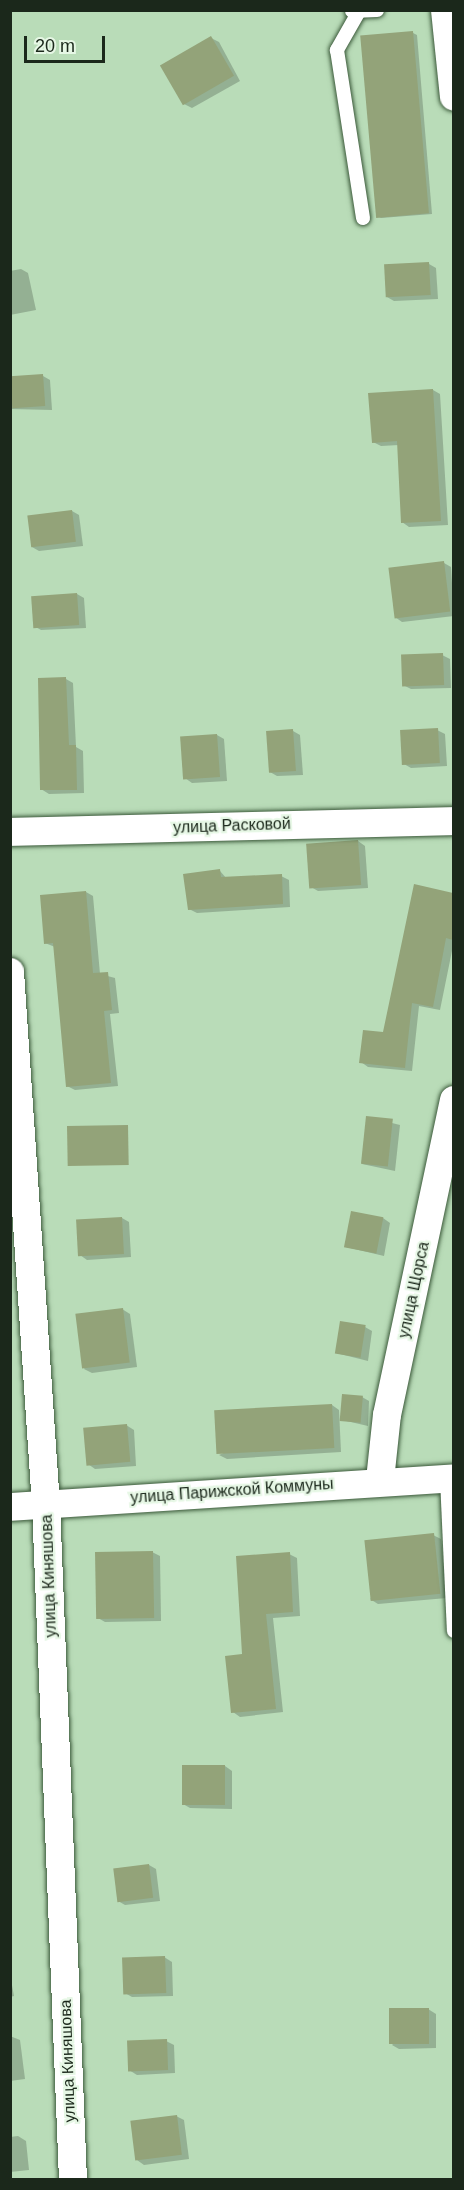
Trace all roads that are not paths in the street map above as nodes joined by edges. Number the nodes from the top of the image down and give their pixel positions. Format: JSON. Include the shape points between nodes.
{"nodes":[{"id":1,"x":377,"y":10,"type":"edge"},
{"id":2,"x":445,"y":10,"type":"edge"},
{"id":3,"x":354,"y":12,"type":"edge"},
{"id":4,"x":453,"y":97,"type":"edge"},
{"id":5,"x":363,"y":218,"type":"dead end"},
{"id":6,"x":453,"y":821,"type":"edge"},
{"id":7,"x":10,"y":832,"type":"edge"},
{"id":8,"x":10,"y":972,"type":"edge"},
{"id":9,"x":453,"y":1100,"type":"edge"},
{"id":10,"x":450,"y":1479,"type":"edge"},
{"id":11,"x":380,"y":1480,"type":"junction"},
{"id":12,"x":46,"y":1505,"type":"junction"},
{"id":13,"x":10,"y":1507,"type":"edge"},
{"id":14,"x":453,"y":1631,"type":"edge"},
{"id":15,"x":73,"y":2180,"type":"edge"}],
"edges":[{"from":1,"to":3,"type":"lane"},
{"from":2,"to":4,"type":"street"},
{"from":3,"to":5,"type":"lane","via":[[337,50]]},
{"from":6,"to":7,"type":"street","name":"улица Расковой"},
{"from":8,"to":12,"type":"street","name":"улица Киняшова"},
{"from":9,"to":11,"type":"street","name":"улица Щорса","via":[[387,1415]]},
{"from":10,"to":11,"type":"street","name":"улица Парижской Коммуны"},
{"from":10,"to":14,"type":"lane"},
{"from":11,"to":12,"type":"street","name":"улица Парижской Коммуны"},
{"from":12,"to":13,"type":"street","name":"улица Парижской Коммуны"},
{"from":12,"to":15,"type":"street","name":"улица Киняшова"}]}
